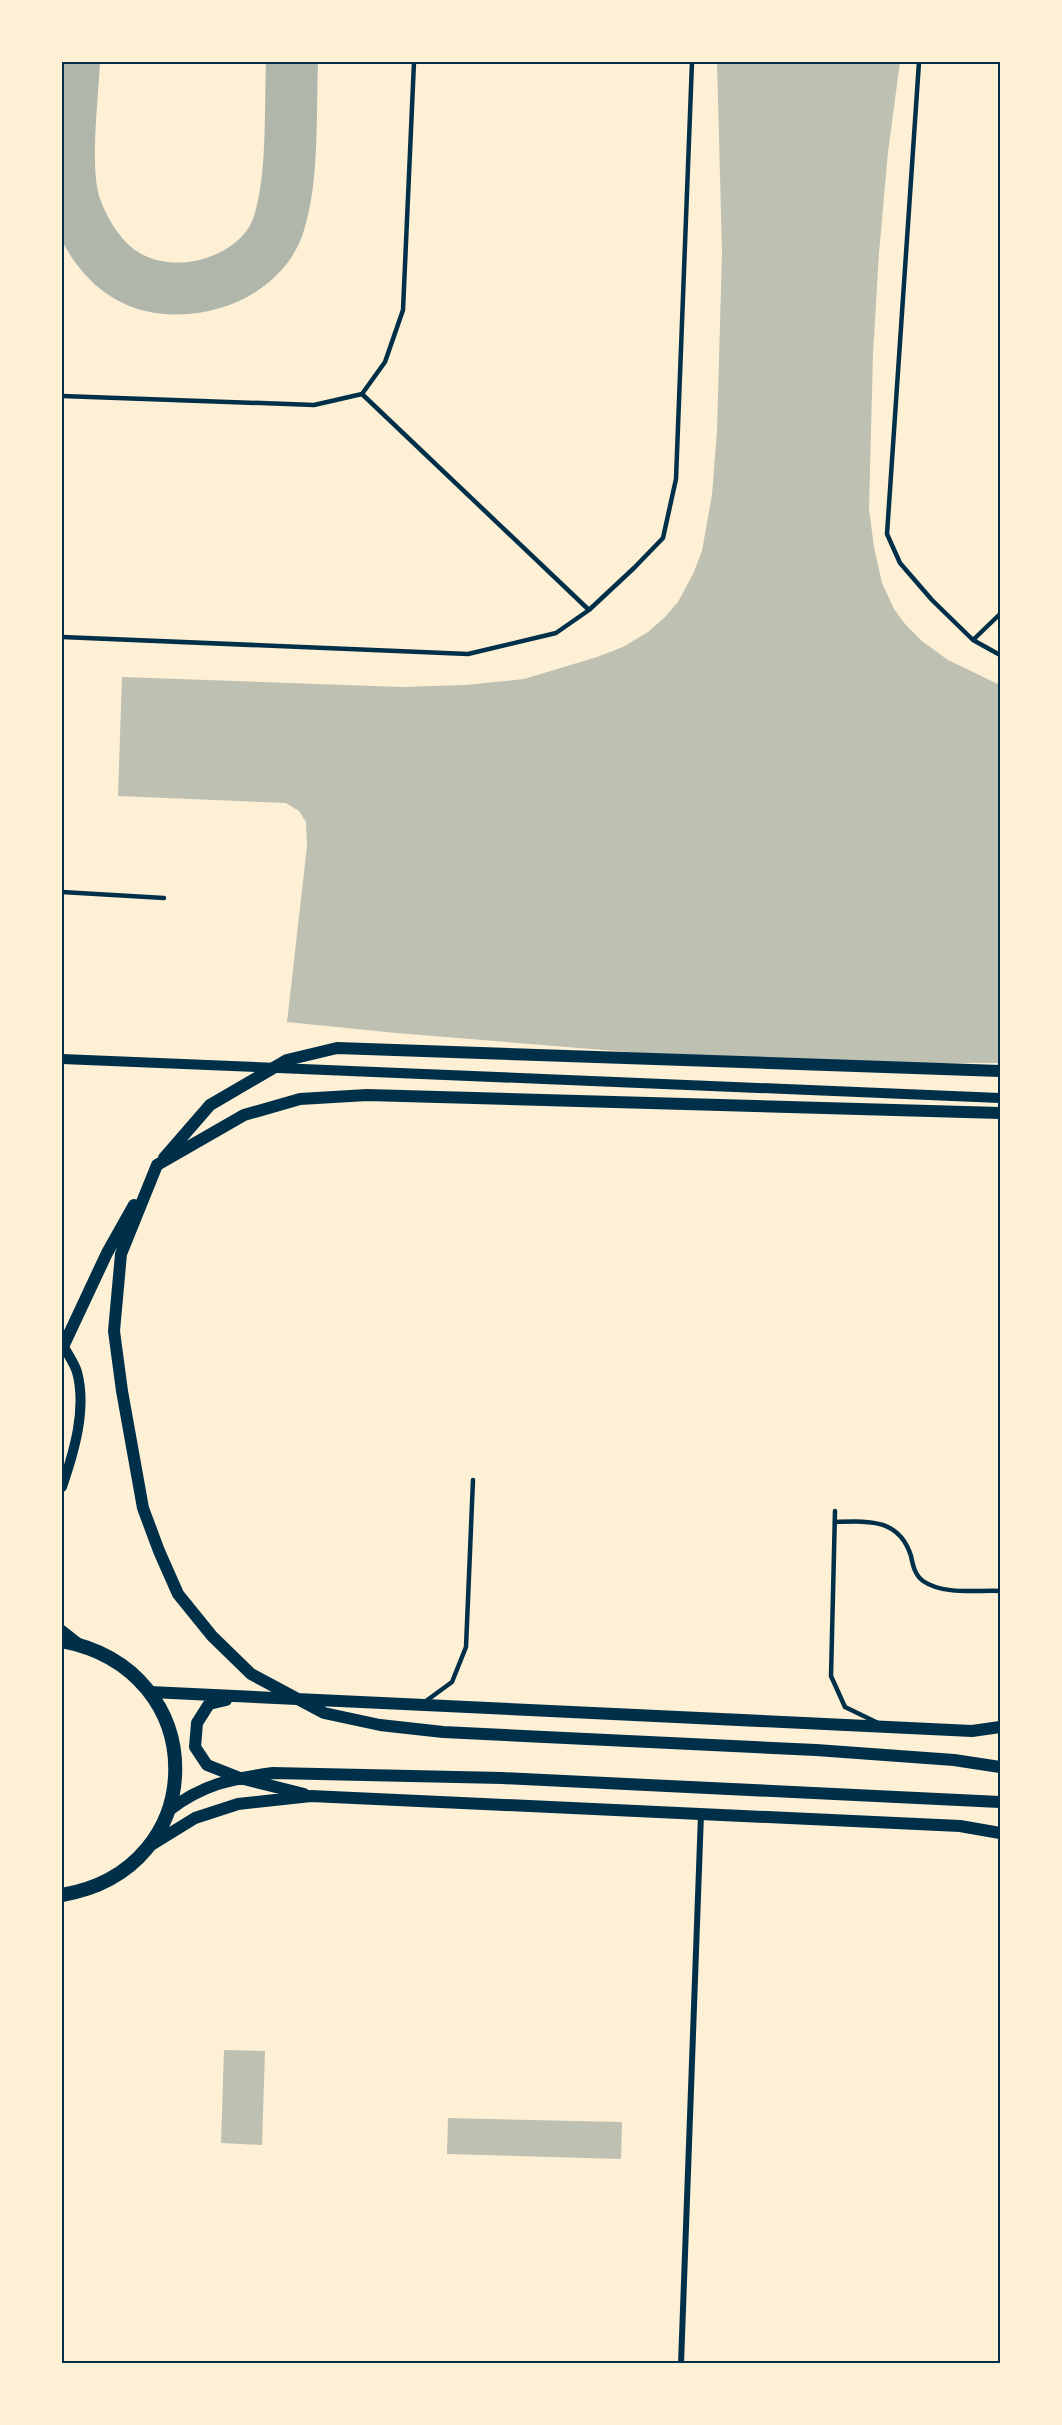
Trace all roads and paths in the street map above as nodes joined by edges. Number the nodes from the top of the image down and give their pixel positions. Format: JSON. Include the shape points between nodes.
{"nodes":[{"id":1,"x":414,"y":62,"type":"edge"},
{"id":2,"x":692,"y":62,"type":"edge"},
{"id":3,"x":919,"y":62,"type":"edge"},
{"id":4,"x":362,"y":394,"type":"junction"},
{"id":5,"x":62,"y":396,"type":"edge"},
{"id":6,"x":589,"y":610,"type":"junction"},
{"id":7,"x":1000,"y":614,"type":"edge"},
{"id":8,"x":62,"y":637,"type":"edge"},
{"id":9,"x":973,"y":640,"type":"junction"},
{"id":10,"x":1000,"y":655,"type":"edge"},
{"id":11,"x":62,"y":892,"type":"edge"},
{"id":12,"x":164,"y":898,"type":"dead end"},
{"id":13,"x":62,"y":1059,"type":"edge"},
{"id":14,"x":1000,"y":1071,"type":"edge"},
{"id":15,"x":1000,"y":1098,"type":"edge"},
{"id":16,"x":1000,"y":1113,"type":"edge"},
{"id":17,"x":157,"y":1165,"type":"junction"},
{"id":18,"x":62,"y":1343,"type":"edge"},
{"id":19,"x":62,"y":1349,"type":"edge"},
{"id":20,"x":473,"y":1480,"type":"dead end"},
{"id":21,"x":62,"y":1487,"type":"edge"},
{"id":22,"x":835,"y":1511,"type":"dead end"},
{"id":23,"x":835,"y":1522,"type":"junction"},
{"id":24,"x":1000,"y":1591,"type":"edge"},
{"id":25,"x":62,"y":1630,"type":"edge"},
{"id":26,"x":62,"y":1641,"type":"edge"},
{"id":27,"x":82,"y":1645,"type":"junction"},
{"id":28,"x":150,"y":1692,"type":"junction"},
{"id":29,"x":238,"y":1696,"type":"junction"},
{"id":30,"x":421,"y":1705,"type":"junction"},
{"id":31,"x":885,"y":1727,"type":"junction"},
{"id":32,"x":1000,"y":1728,"type":"edge"},
{"id":33,"x":1000,"y":1767,"type":"edge"},
{"id":34,"x":240,"y":1778,"type":"junction"},
{"id":35,"x":311,"y":1796,"type":"junction"},
{"id":36,"x":1000,"y":1802,"type":"edge"},
{"id":37,"x":168,"y":1811,"type":"junction"},
{"id":38,"x":701,"y":1814,"type":"junction"},
{"id":39,"x":1000,"y":1833,"type":"edge"},
{"id":40,"x":148,"y":1846,"type":"junction"},
{"id":41,"x":62,"y":1895,"type":"edge"},
{"id":42,"x":681,"y":2364,"type":"edge"}],
"edges":[{"from":1,"to":4,"type":"lane","via":[[403,310],[385,362]]},
{"from":2,"to":6,"type":"lane","via":[[676,479],[663,538]]},
{"from":3,"to":9,"type":"lane","via":[[888,534],[900,563]]},
{"from":4,"to":5,"type":"lane","via":[[314,405]]},
{"from":4,"to":6,"type":"lane"},
{"from":6,"to":8,"type":"lane","via":[[556,633],[468,654]]},
{"from":7,"to":9,"type":"lane"},
{"from":9,"to":10,"type":"lane"},
{"from":11,"to":12,"type":"lane"},
{"from":13,"to":15,"type":"street"},
{"from":14,"to":17,"type":"main road","via":[[337,1048],[287,1060],[210,1105]]},
{"from":16,"to":17,"type":"main road","via":[[391,1095],[300,1099],[244,1115]]},
{"from":17,"to":19,"type":"main road","via":[[107,1253]]},
{"from":17,"to":33,"type":"main road","via":[[121,1254],[114,1331],[143,1508],[178,1594],[212,1636],[251,1674],[324,1713],[380,1725],[443,1732],[816,1750]]},
{"from":18,"to":21,"type":"street","via":[[76,1371],[80,1395],[73,1454]]},
{"from":20,"to":30,"type":"lane","via":[[466,1647],[452,1682]]},
{"from":22,"to":23,"type":"lane"},
{"from":23,"to":24,"type":"lane","via":[[865,1521],[895,1530],[908,1546],[920,1579],[935,1587]]},
{"from":23,"to":31,"type":"lane","via":[[831,1676],[845,1707]]},
{"from":25,"to":27,"type":"street"},
{"from":26,"to":27,"type":"main road"},
{"from":27,"to":28,"type":"main road","via":[[120,1663]]},
{"from":28,"to":29,"type":"main road"},
{"from":28,"to":37,"type":"main road","via":[[161,1710],[174,1750],[175,1771]]},
{"from":29,"to":30,"type":"main road"},
{"from":29,"to":34,"type":"main road","via":[[209,1704],[197,1723],[195,1747],[207,1765]]},
{"from":30,"to":31,"type":"main road"},
{"from":31,"to":32,"type":"main road","via":[[972,1731]]},
{"from":34,"to":35,"type":"main road"},
{"from":34,"to":36,"type":"main road","via":[[284,1773],[502,1778]]},
{"from":34,"to":37,"type":"main road","via":[[189,1795]]},
{"from":35,"to":38,"type":"main road"},
{"from":35,"to":40,"type":"main road","via":[[238,1804],[195,1818]]},
{"from":37,"to":40,"type":"main road"},
{"from":38,"to":39,"type":"main road","via":[[960,1826]]},
{"from":38,"to":42,"type":"street"},
{"from":40,"to":41,"type":"main road","via":[[127,1868],[101,1884]]}]}
